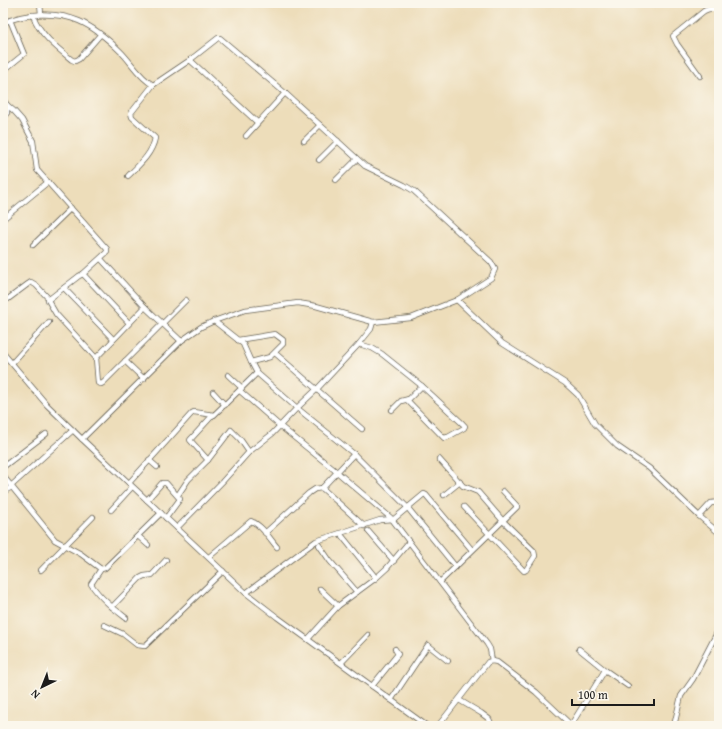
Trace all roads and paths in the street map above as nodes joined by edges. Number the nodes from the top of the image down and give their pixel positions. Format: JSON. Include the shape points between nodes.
{"nodes":[{"id":1,"x":40,"y":3,"type":"edge"},
{"id":2,"x":719,"y":12,"type":"edge"},
{"id":3,"x":41,"y":14,"type":"junction"},
{"id":4,"x":33,"y":15,"type":"junction"},
{"id":5,"x":10,"y":20,"type":"junction"},
{"id":6,"x":3,"y":22,"type":"edge"},
{"id":7,"x":100,"y":35,"type":"junction"},
{"id":8,"x":190,"y":60,"type":"junction"},
{"id":9,"x":3,"y":71,"type":"edge"},
{"id":10,"x":700,"y":76,"type":"dead end"},
{"id":11,"x":153,"y":85,"type":"junction"},
{"id":12,"x":285,"y":93,"type":"junction"},
{"id":13,"x":3,"y":99,"type":"edge"},
{"id":14,"x":8,"y":105,"type":"junction"},
{"id":15,"x":3,"y":117,"type":"edge"},
{"id":16,"x":257,"y":122,"type":"junction"},
{"id":17,"x":320,"y":125,"type":"junction"},
{"id":18,"x":246,"y":136,"type":"dead end"},
{"id":19,"x":304,"y":140,"type":"dead end"},
{"id":20,"x":338,"y":141,"type":"junction"},
{"id":21,"x":357,"y":159,"type":"junction"},
{"id":22,"x":319,"y":160,"type":"dead end"},
{"id":23,"x":128,"y":176,"type":"dead end"},
{"id":24,"x":336,"y":180,"type":"dead end"},
{"id":25,"x":48,"y":182,"type":"junction"},
{"id":26,"x":71,"y":208,"type":"junction"},
{"id":27,"x":3,"y":219,"type":"edge"},
{"id":28,"x":33,"y":245,"type":"dead end"},
{"id":29,"x":100,"y":258,"type":"junction"},
{"id":30,"x":83,"y":274,"type":"junction"},
{"id":31,"x":64,"y":288,"type":"junction"},
{"id":32,"x":3,"y":297,"type":"edge"},
{"id":33,"x":49,"y":299,"type":"junction"},
{"id":34,"x":186,"y":300,"type":"dead end"},
{"id":35,"x":457,"y":300,"type":"junction"},
{"id":36,"x":146,"y":307,"type":"junction"},
{"id":37,"x":214,"y":321,"type":"junction"},
{"id":38,"x":49,"y":322,"type":"dead end"},
{"id":39,"x":373,"y":322,"type":"junction"},
{"id":40,"x":128,"y":323,"type":"junction"},
{"id":41,"x":164,"y":323,"type":"junction"},
{"id":42,"x":113,"y":339,"type":"junction"},
{"id":43,"x":238,"y":340,"type":"junction"},
{"id":44,"x":181,"y":341,"type":"junction"},
{"id":45,"x":359,"y":344,"type":"junction"},
{"id":46,"x":3,"y":353,"type":"edge"},
{"id":47,"x":275,"y":353,"type":"junction"},
{"id":48,"x":96,"y":358,"type":"junction"},
{"id":49,"x":125,"y":361,"type":"junction"},
{"id":50,"x":251,"y":362,"type":"junction"},
{"id":51,"x":12,"y":363,"type":"junction"},
{"id":52,"x":257,"y":373,"type":"junction"},
{"id":53,"x":228,"y":374,"type":"dead end"},
{"id":54,"x":144,"y":379,"type":"junction"},
{"id":55,"x":422,"y":386,"type":"junction"},
{"id":56,"x":241,"y":390,"type":"junction"},
{"id":57,"x":317,"y":390,"type":"junction"},
{"id":58,"x":212,"y":392,"type":"dead end"},
{"id":59,"x":407,"y":400,"type":"junction"},
{"id":60,"x":225,"y":405,"type":"junction"},
{"id":61,"x":297,"y":408,"type":"junction"},
{"id":62,"x":392,"y":410,"type":"dead end"},
{"id":63,"x":212,"y":416,"type":"junction"},
{"id":64,"x":280,"y":426,"type":"junction"},
{"id":65,"x":362,"y":429,"type":"dead end"},
{"id":66,"x":73,"y":430,"type":"junction"},
{"id":67,"x":46,"y":434,"type":"dead end"},
{"id":68,"x":82,"y":440,"type":"junction"},
{"id":69,"x":249,"y":452,"type":"junction"},
{"id":70,"x":354,"y":454,"type":"junction"},
{"id":71,"x":439,"y":459,"type":"dead end"},
{"id":72,"x":149,"y":460,"type":"junction"},
{"id":73,"x":208,"y":460,"type":"junction"},
{"id":74,"x":3,"y":467,"type":"edge"},
{"id":75,"x":157,"y":467,"type":"dead end"},
{"id":76,"x":337,"y":472,"type":"junction"},
{"id":77,"x":3,"y":476,"type":"edge"},
{"id":78,"x":460,"y":482,"type":"junction"},
{"id":79,"x":131,"y":485,"type":"junction"},
{"id":80,"x":11,"y":486,"type":"junction"},
{"id":81,"x":322,"y":488,"type":"junction"},
{"id":82,"x":503,"y":491,"type":"dead end"},
{"id":83,"x":3,"y":492,"type":"edge"},
{"id":84,"x":444,"y":495,"type":"dead end"},
{"id":85,"x":178,"y":496,"type":"junction"},
{"id":86,"x":148,"y":500,"type":"junction"},
{"id":87,"x":719,"y":502,"type":"edge"},
{"id":88,"x":407,"y":507,"type":"junction"},
{"id":89,"x":464,"y":507,"type":"dead end"},
{"id":90,"x":110,"y":510,"type":"dead end"},
{"id":91,"x":161,"y":512,"type":"junction"},
{"id":92,"x":699,"y":516,"type":"junction"},
{"id":93,"x":93,"y":517,"type":"dead end"},
{"id":94,"x":166,"y":518,"type":"junction"},
{"id":95,"x":390,"y":518,"type":"junction"},
{"id":96,"x":503,"y":520,"type":"junction"},
{"id":97,"x":364,"y":526,"type":"junction"},
{"id":98,"x":177,"y":528,"type":"junction"},
{"id":99,"x":368,"y":531,"type":"dead end"},
{"id":100,"x":266,"y":533,"type":"junction"},
{"id":101,"x":719,"y":533,"type":"edge"},
{"id":102,"x":490,"y":534,"type":"junction"},
{"id":103,"x":138,"y":536,"type":"junction"},
{"id":104,"x":342,"y":536,"type":"dead end"},
{"id":105,"x":409,"y":542,"type":"junction"},
{"id":106,"x":148,"y":545,"type":"dead end"},
{"id":107,"x":319,"y":545,"type":"dead end"},
{"id":108,"x":64,"y":546,"type":"junction"},
{"id":109,"x":277,"y":547,"type":"dead end"},
{"id":110,"x":472,"y":550,"type":"junction"},
{"id":111,"x":209,"y":557,"type":"junction"},
{"id":112,"x":166,"y":560,"type":"dead end"},
{"id":113,"x":394,"y":561,"type":"junction"},
{"id":114,"x":455,"y":566,"type":"junction"},
{"id":115,"x":40,"y":570,"type":"dead end"},
{"id":116,"x":101,"y":570,"type":"junction"},
{"id":117,"x":223,"y":571,"type":"junction"},
{"id":118,"x":376,"y":578,"type":"junction"},
{"id":119,"x":440,"y":582,"type":"junction"},
{"id":120,"x":320,"y":589,"type":"dead end"},
{"id":121,"x":357,"y":592,"type":"junction"},
{"id":122,"x":246,"y":593,"type":"junction"},
{"id":123,"x":338,"y":606,"type":"junction"},
{"id":124,"x":112,"y":607,"type":"junction"},
{"id":125,"x":126,"y":618,"type":"dead end"},
{"id":126,"x":104,"y":625,"type":"dead end"},
{"id":127,"x":719,"y":629,"type":"edge"},
{"id":128,"x":368,"y":635,"type":"dead end"},
{"id":129,"x":308,"y":639,"type":"junction"},
{"id":130,"x":395,"y":649,"type":"dead end"},
{"id":131,"x":579,"y":649,"type":"dead end"},
{"id":132,"x":448,"y":661,"type":"dead end"},
{"id":133,"x":492,"y":661,"type":"junction"},
{"id":134,"x":341,"y":663,"type":"junction"},
{"id":135,"x":605,"y":670,"type":"junction"},
{"id":136,"x":372,"y":686,"type":"junction"},
{"id":137,"x":628,"y":686,"type":"dead end"},
{"id":138,"x":391,"y":700,"type":"junction"},
{"id":139,"x":459,"y":700,"type":"junction"},
{"id":140,"x":427,"y":726,"type":"edge"},
{"id":141,"x":438,"y":726,"type":"edge"},
{"id":142,"x":492,"y":726,"type":"edge"},
{"id":143,"x":571,"y":726,"type":"edge"},
{"id":144,"x":674,"y":726,"type":"edge"}],
"edges":[{"from":1,"to":3,"type":"street"},
{"from":2,"to":10,"type":"street","via":[[715,9],[704,11],[673,36]]},
{"from":3,"to":4,"type":"street"},
{"from":3,"to":7,"type":"street","via":[[79,21]]},
{"from":4,"to":5,"type":"street"},
{"from":4,"to":7,"type":"street","via":[[35,22],[54,46],[75,61]]},
{"from":5,"to":6,"type":"street"},
{"from":5,"to":9,"type":"street","via":[[24,54]]},
{"from":7,"to":11,"type":"street","via":[[122,53],[135,70]]},
{"from":8,"to":11,"type":"street"},
{"from":8,"to":12,"type":"street","via":[[212,41],[220,38]]},
{"from":8,"to":16,"type":"street"},
{"from":11,"to":23,"type":"street","via":[[131,114],[154,141],[151,150]]},
{"from":12,"to":16,"type":"street"},
{"from":12,"to":17,"type":"street"},
{"from":13,"to":14,"type":"street"},
{"from":14,"to":15,"type":"street","via":[[7,113]]},
{"from":14,"to":25,"type":"street","via":[[22,120],[34,146],[37,170]]},
{"from":16,"to":18,"type":"street"},
{"from":17,"to":19,"type":"street"},
{"from":17,"to":20,"type":"street"},
{"from":20,"to":21,"type":"street"},
{"from":20,"to":22,"type":"street"},
{"from":21,"to":24,"type":"street"},
{"from":21,"to":35,"type":"street","via":[[370,169],[414,191],[494,266],[491,278]]},
{"from":25,"to":26,"type":"street"},
{"from":25,"to":27,"type":"street"},
{"from":26,"to":28,"type":"street"},
{"from":26,"to":29,"type":"street","via":[[107,249]]},
{"from":29,"to":30,"type":"street"},
{"from":29,"to":36,"type":"street"},
{"from":30,"to":31,"type":"street"},
{"from":30,"to":40,"type":"street"},
{"from":31,"to":33,"type":"street"},
{"from":31,"to":42,"type":"street"},
{"from":32,"to":33,"type":"street","via":[[8,299],[31,282]]},
{"from":33,"to":48,"type":"street","via":[[48,302],[56,314]]},
{"from":34,"to":41,"type":"street"},
{"from":35,"to":39,"type":"street","via":[[411,318]]},
{"from":35,"to":92,"type":"street","via":[[502,343],[565,383],[578,395],[595,424],[617,446],[649,468]]},
{"from":36,"to":40,"type":"street"},
{"from":36,"to":41,"type":"street"},
{"from":37,"to":39,"type":"street","via":[[245,310],[298,303]]},
{"from":37,"to":43,"type":"street"},
{"from":37,"to":44,"type":"street","via":[[201,326]]},
{"from":38,"to":51,"type":"street"},
{"from":39,"to":45,"type":"street","via":[[371,329]]},
{"from":40,"to":42,"type":"street"},
{"from":41,"to":44,"type":"street"},
{"from":41,"to":49,"type":"street"},
{"from":42,"to":48,"type":"street"},
{"from":43,"to":47,"type":"street","via":[[276,335],[284,342]]},
{"from":43,"to":50,"type":"street","via":[[245,346]]},
{"from":44,"to":54,"type":"street"},
{"from":45,"to":55,"type":"street","via":[[377,350]]},
{"from":45,"to":57,"type":"street"},
{"from":46,"to":51,"type":"street"},
{"from":47,"to":50,"type":"street","via":[[268,358]]},
{"from":47,"to":57,"type":"street"},
{"from":48,"to":49,"type":"street","via":[[100,384]]},
{"from":49,"to":54,"type":"street"},
{"from":50,"to":52,"type":"street"},
{"from":51,"to":66,"type":"street","via":[[47,405]]},
{"from":52,"to":56,"type":"street"},
{"from":52,"to":61,"type":"street"},
{"from":53,"to":56,"type":"street"},
{"from":54,"to":68,"type":"street"},
{"from":55,"to":59,"type":"street"},
{"from":55,"to":59,"type":"street","via":[[465,426],[464,428],[444,438]]},
{"from":56,"to":60,"type":"street"},
{"from":56,"to":64,"type":"street"},
{"from":57,"to":61,"type":"street"},
{"from":57,"to":65,"type":"street"},
{"from":58,"to":60,"type":"street"},
{"from":59,"to":62,"type":"street","via":[[401,401]]},
{"from":60,"to":63,"type":"street"},
{"from":61,"to":64,"type":"street"},
{"from":61,"to":70,"type":"street"},
{"from":63,"to":72,"type":"street","via":[[192,413]]},
{"from":63,"to":73,"type":"street","via":[[190,440]]},
{"from":64,"to":69,"type":"street"},
{"from":64,"to":76,"type":"street"},
{"from":66,"to":68,"type":"street"},
{"from":66,"to":80,"type":"street"},
{"from":67,"to":74,"type":"street"},
{"from":68,"to":79,"type":"street"},
{"from":69,"to":73,"type":"street","via":[[231,430]]},
{"from":69,"to":98,"type":"street"},
{"from":70,"to":76,"type":"street"},
{"from":70,"to":88,"type":"street"},
{"from":71,"to":78,"type":"street"},
{"from":72,"to":75,"type":"street"},
{"from":72,"to":79,"type":"street"},
{"from":73,"to":85,"type":"street","via":[[188,480]]},
{"from":76,"to":81,"type":"street"},
{"from":76,"to":95,"type":"street"},
{"from":77,"to":80,"type":"street"},
{"from":78,"to":84,"type":"street"},
{"from":78,"to":96,"type":"street","via":[[465,488],[478,492]]},
{"from":79,"to":86,"type":"street"},
{"from":79,"to":90,"type":"street"},
{"from":80,"to":83,"type":"street"},
{"from":80,"to":108,"type":"street","via":[[52,538]]},
{"from":81,"to":97,"type":"street"},
{"from":81,"to":100,"type":"street","via":[[309,493]]},
{"from":82,"to":96,"type":"street","via":[[517,506]]},
{"from":85,"to":86,"type":"street","via":[[163,482]]},
{"from":85,"to":94,"type":"street","via":[[180,499]]},
{"from":86,"to":91,"type":"street"},
{"from":87,"to":92,"type":"street","via":[[711,503]]},
{"from":88,"to":95,"type":"street","via":[[396,518]]},
{"from":88,"to":110,"type":"street","via":[[425,494]]},
{"from":88,"to":114,"type":"street"},
{"from":89,"to":102,"type":"street"},
{"from":91,"to":94,"type":"street"},
{"from":91,"to":103,"type":"street"},
{"from":92,"to":101,"type":"street"},
{"from":93,"to":108,"type":"street"},
{"from":94,"to":98,"type":"street"},
{"from":95,"to":97,"type":"street"},
{"from":95,"to":105,"type":"street"},
{"from":96,"to":102,"type":"street"},
{"from":96,"to":102,"type":"street","via":[[535,554],[526,570],[524,571]]},
{"from":97,"to":122,"type":"street","via":[[316,541]]},
{"from":98,"to":111,"type":"street"},
{"from":99,"to":113,"type":"street"},
{"from":100,"to":109,"type":"street"},
{"from":100,"to":111,"type":"street","via":[[251,520]]},
{"from":102,"to":110,"type":"street"},
{"from":103,"to":106,"type":"street"},
{"from":103,"to":116,"type":"street"},
{"from":104,"to":118,"type":"street"},
{"from":105,"to":113,"type":"street"},
{"from":105,"to":119,"type":"street"},
{"from":107,"to":121,"type":"street","via":[[330,562]]},
{"from":108,"to":115,"type":"street"},
{"from":108,"to":116,"type":"street","via":[[81,554]]},
{"from":110,"to":114,"type":"street"},
{"from":111,"to":117,"type":"street"},
{"from":112,"to":124,"type":"street","via":[[152,575],[140,578]]},
{"from":113,"to":118,"type":"street"},
{"from":114,"to":119,"type":"street"},
{"from":116,"to":124,"type":"street","via":[[91,584]]},
{"from":117,"to":122,"type":"street"},
{"from":117,"to":126,"type":"street","via":[[145,646],[137,645],[123,634]]},
{"from":118,"to":121,"type":"street"},
{"from":119,"to":133,"type":"street","via":[[487,644]]},
{"from":120,"to":123,"type":"street"},
{"from":121,"to":123,"type":"street"},
{"from":122,"to":129,"type":"street"},
{"from":123,"to":129,"type":"street"},
{"from":124,"to":125,"type":"street"},
{"from":127,"to":144,"type":"street","via":[[693,679],[681,696]]},
{"from":128,"to":134,"type":"street"},
{"from":129,"to":134,"type":"street"},
{"from":130,"to":136,"type":"street","via":[[398,654]]},
{"from":131,"to":135,"type":"street"},
{"from":132,"to":138,"type":"street","via":[[428,645]]},
{"from":133,"to":139,"type":"street","via":[[488,662]]},
{"from":133,"to":143,"type":"street","via":[[536,692]]},
{"from":134,"to":136,"type":"street"},
{"from":135,"to":137,"type":"street"},
{"from":135,"to":143,"type":"street"},
{"from":136,"to":138,"type":"street"},
{"from":138,"to":140,"type":"street"},
{"from":139,"to":141,"type":"street"},
{"from":139,"to":142,"type":"street","via":[[489,719]]}]}
